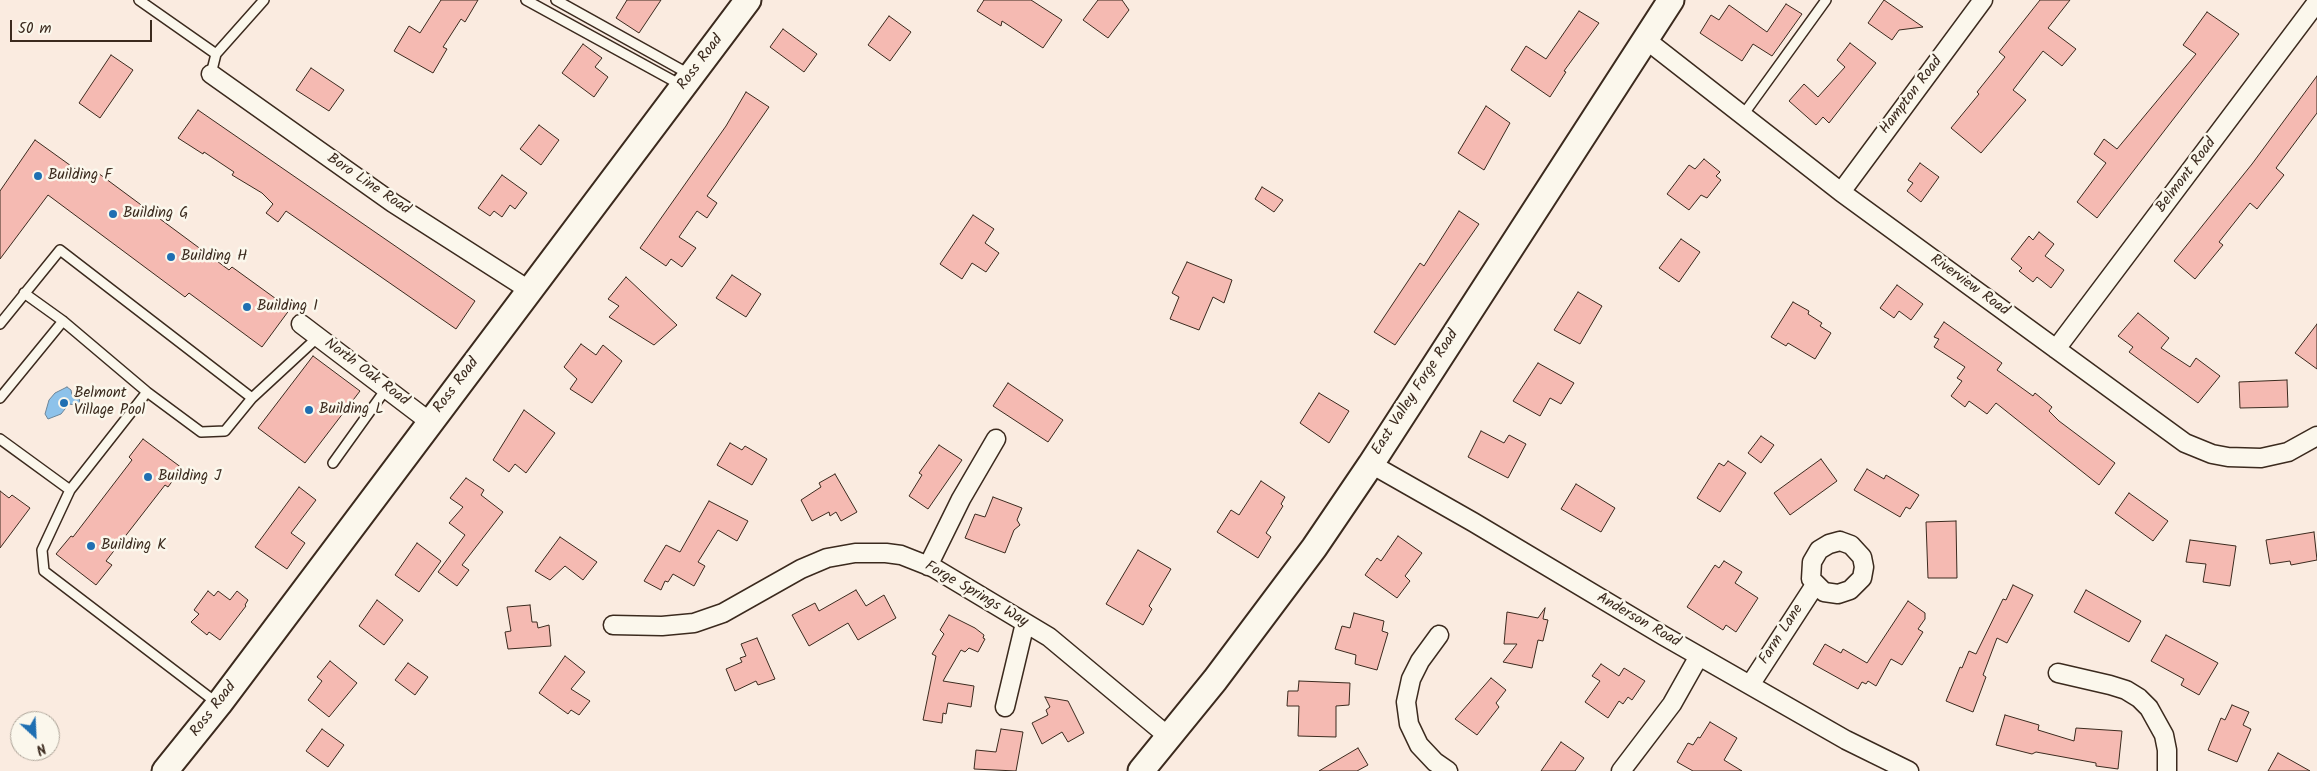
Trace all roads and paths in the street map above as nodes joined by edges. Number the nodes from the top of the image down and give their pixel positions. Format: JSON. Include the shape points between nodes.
{"nodes":[{"id":1,"x":139,"y":0,"type":"edge"},
{"id":2,"x":264,"y":0,"type":"edge"},
{"id":3,"x":526,"y":0,"type":"edge"},
{"id":4,"x":556,"y":0,"type":"edge"},
{"id":5,"x":748,"y":0,"type":"edge"},
{"id":6,"x":1671,"y":0,"type":"edge"},
{"id":7,"x":1826,"y":0,"type":"edge"},
{"id":8,"x":1984,"y":0,"type":"edge"},
{"id":9,"x":2317,"y":2,"type":"edge"},
{"id":10,"x":1645,"y":39,"type":"junction"},
{"id":11,"x":216,"y":54,"type":"junction"},
{"id":12,"x":211,"y":74,"type":"joint"},
{"id":13,"x":688,"y":81,"type":"junction"},
{"id":14,"x":1744,"y":115,"type":"junction"},
{"id":15,"x":1841,"y":192,"type":"junction"},
{"id":16,"x":529,"y":290,"type":"junction"},
{"id":17,"x":24,"y":293,"type":"junction"},
{"id":18,"x":63,"y":321,"type":"junction"},
{"id":19,"x":0,"y":324,"type":"edge"},
{"id":20,"x":301,"y":324,"type":"dead end"},
{"id":21,"x":318,"y":338,"type":"junction"},
{"id":22,"x":2056,"y":349,"type":"junction"},
{"id":23,"x":386,"y":389,"type":"junction"},
{"id":24,"x":147,"y":392,"type":"junction"},
{"id":25,"x":0,"y":398,"type":"edge"},
{"id":26,"x":252,"y":398,"type":"junction"},
{"id":27,"x":430,"y":422,"type":"junction"},
{"id":28,"x":2317,"y":436,"type":"edge"},
{"id":29,"x":0,"y":438,"type":"edge"},
{"id":30,"x":996,"y":439,"type":"dead end"},
{"id":31,"x":333,"y":463,"type":"dead end"},
{"id":32,"x":1371,"y":464,"type":"junction"},
{"id":33,"x":70,"y":490,"type":"junction"},
{"id":34,"x":928,"y":566,"type":"junction"},
{"id":35,"x":1815,"y":585,"type":"dead end"},
{"id":36,"x":1025,"y":623,"type":"junction"},
{"id":37,"x":613,"y":625,"type":"dead end"},
{"id":38,"x":1439,"y":635,"type":"dead end"},
{"id":39,"x":1699,"y":656,"type":"junction"},
{"id":40,"x":2058,"y":672,"type":"dead end"},
{"id":41,"x":1750,"y":685,"type":"junction"},
{"id":42,"x":219,"y":704,"type":"junction"},
{"id":43,"x":1005,"y":707,"type":"dead end"},
{"id":44,"x":1169,"y":737,"type":"junction"},
{"id":45,"x":165,"y":771,"type":"edge"},
{"id":46,"x":1141,"y":771,"type":"edge"},
{"id":47,"x":1448,"y":771,"type":"edge"},
{"id":48,"x":1621,"y":771,"type":"edge"},
{"id":49,"x":1908,"y":771,"type":"edge"},
{"id":50,"x":2167,"y":771,"type":"edge"}],
"edges":[{"from":1,"to":11,"type":"lane"},
{"from":2,"to":11,"type":"lane"},
{"from":3,"to":13,"type":"lane"},
{"from":4,"to":13,"type":"lane"},
{"from":5,"to":13,"type":"street","name":"Ross Road"},
{"from":6,"to":10,"type":"street","name":"East Valley Forge Road"},
{"from":7,"to":14,"type":"lane"},
{"from":8,"to":15,"type":"street","name":"Hampton Road"},
{"from":9,"to":22,"type":"street","name":"Belmont Road"},
{"from":10,"to":14,"type":"street","name":"Riverview Road"},
{"from":10,"to":32,"type":"street","name":"East Valley Forge Road"},
{"from":11,"to":12,"type":"lane"},
{"from":12,"to":16,"type":"street","name":"Boro Line Road","via":[[393,203]]},
{"from":13,"to":16,"type":"street","name":"Ross Road"},
{"from":14,"to":15,"type":"street","name":"Riverview Road"},
{"from":15,"to":22,"type":"street","name":"Riverview Road"},
{"from":16,"to":27,"type":"street","name":"Ross Road"},
{"from":17,"to":18,"type":"lane"},
{"from":17,"to":19,"type":"lane"},
{"from":17,"to":26,"type":"lane","via":[[60,250]]},
{"from":18,"to":24,"type":"lane"},
{"from":18,"to":25,"type":"lane"},
{"from":20,"to":21,"type":"street","name":"North Oak Road"},
{"from":21,"to":23,"type":"street","name":"North Oak Road"},
{"from":21,"to":26,"type":"lane"},
{"from":22,"to":28,"type":"street","name":"Riverview Road","via":[[2170,434],[2198,450],[2228,457],[2261,458],[2288,452]]},
{"from":23,"to":27,"type":"street","name":"North Oak Road"},
{"from":23,"to":31,"type":"lane"},
{"from":24,"to":26,"type":"lane","via":[[200,432],[225,431]]},
{"from":24,"to":33,"type":"lane"},
{"from":27,"to":42,"type":"street","name":"Ross Road"},
{"from":29,"to":33,"type":"lane"},
{"from":30,"to":34,"type":"street","via":[[961,499]]},
{"from":32,"to":39,"type":"street","name":"Anderson Road"},
{"from":32,"to":44,"type":"street","name":"East Valley Forge Road","via":[[1265,614]]},
{"from":33,"to":42,"type":"lane","via":[[42,550],[44,571]]},
{"from":34,"to":36,"type":"street","name":"Forge Springs Way"},
{"from":34,"to":37,"type":"street","name":"Forge Springs Way","via":[[886,553],[855,553],[827,558],[723,613],[678,624]]},
{"from":35,"to":41,"type":"street","name":"Farm Lane"},
{"from":36,"to":43,"type":"street"},
{"from":36,"to":44,"type":"street","name":"Forge Springs Way","via":[[1049,636]]},
{"from":38,"to":47,"type":"street","via":[[1411,679],[1406,702],[1409,724],[1419,745]]},
{"from":39,"to":41,"type":"street","name":"Anderson Road"},
{"from":39,"to":48,"type":"street","via":[[1672,704]]},
{"from":40,"to":50,"type":"street","via":[[2126,690],[2139,698],[2149,708],[2164,735]]},
{"from":41,"to":49,"type":"street","name":"Anderson Road"},
{"from":42,"to":45,"type":"street","name":"Ross Road"},
{"from":44,"to":46,"type":"street","name":"East Valley Forge Road"}]}
